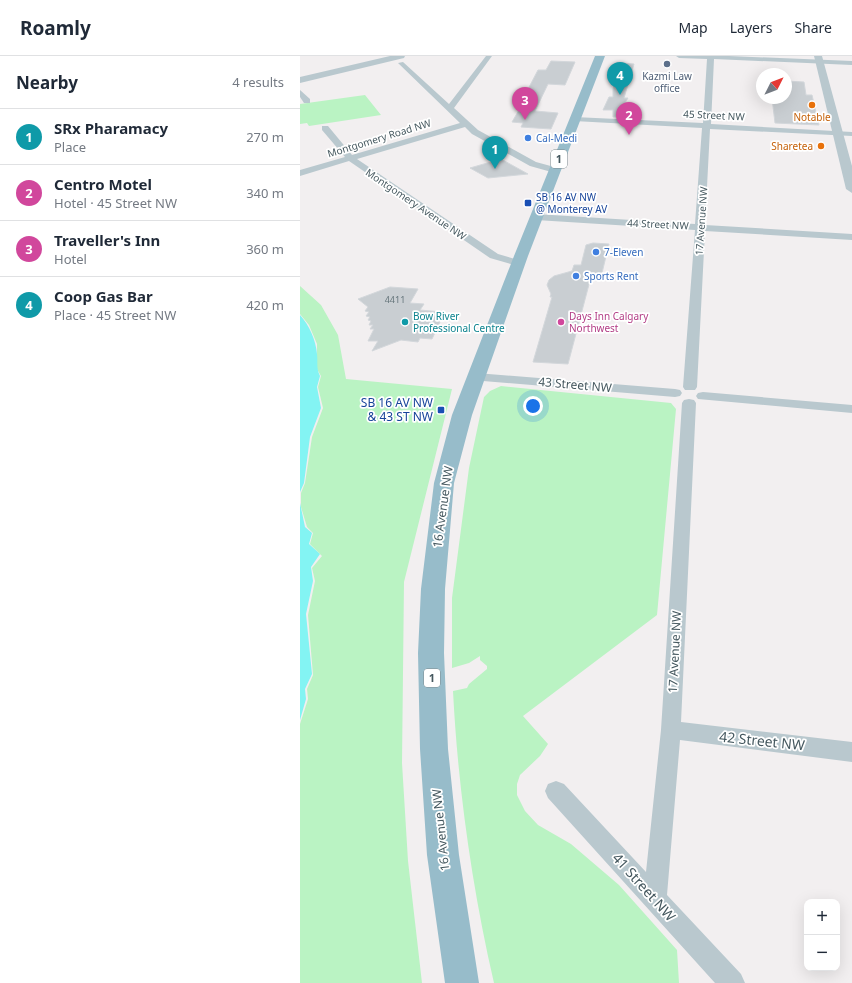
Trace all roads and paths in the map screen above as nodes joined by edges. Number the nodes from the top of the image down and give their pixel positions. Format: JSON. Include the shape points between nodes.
{"nodes":[{"id":1,"x":489,"y":56,"type":"edge"},
{"id":2,"x":600,"y":56,"type":"edge"},
{"id":3,"x":679,"y":56,"type":"edge"},
{"id":4,"x":711,"y":57,"type":"edge"},
{"id":5,"x":398,"y":58,"type":"edge"},
{"id":6,"x":818,"y":59,"type":"edge"},
{"id":7,"x":852,"y":63,"type":"edge"},
{"id":8,"x":300,"y":80,"type":"edge"},
{"id":9,"x":300,"y":92,"type":"edge"},
{"id":10,"x":307,"y":101,"type":"dead end"},
{"id":11,"x":449,"y":109,"type":"junction"},
{"id":12,"x":574,"y":119,"type":"junction"},
{"id":13,"x":465,"y":124,"type":"junction"},
{"id":14,"x":707,"y":126,"type":"junction"},
{"id":15,"x":325,"y":128,"type":"dead end"},
{"id":16,"x":839,"y":133,"type":"junction"},
{"id":17,"x":852,"y":134,"type":"edge"},
{"id":18,"x":350,"y":158,"type":"junction"},
{"id":19,"x":554,"y":170,"type":"junction"},
{"id":20,"x":300,"y":173,"type":"edge"},
{"id":21,"x":852,"y":189,"type":"edge"},
{"id":22,"x":536,"y":217,"type":"junction"},
{"id":23,"x":700,"y":227,"type":"junction"},
{"id":24,"x":852,"y":237,"type":"edge"},
{"id":25,"x":518,"y":263,"type":"junction"},
{"id":26,"x":476,"y":377,"type":"junction"},
{"id":27,"x":689,"y":395,"type":"junction"},
{"id":28,"x":852,"y":409,"type":"edge"},
{"id":29,"x":671,"y":730,"type":"junction"},
{"id":30,"x":852,"y":752,"type":"edge"},
{"id":31,"x":556,"y":791,"type":"dead end"},
{"id":32,"x":655,"y":899,"type":"junction"},
{"id":33,"x":462,"y":983,"type":"edge"},
{"id":34,"x":732,"y":983,"type":"edge"}],
"edges":[{"from":1,"to":11,"type":"street"},
{"from":2,"to":12,"type":"highway","name":"16 Avenue NW","number":"1"},
{"from":3,"to":4,"type":"street"},
{"from":4,"to":6,"type":"street"},
{"from":4,"to":14,"type":"street","name":"17 Avenue NW"},
{"from":5,"to":8,"type":"street"},
{"from":5,"to":11,"type":"street"},
{"from":6,"to":7,"type":"street"},
{"from":6,"to":16,"type":"street"},
{"from":9,"to":10,"type":"street"},
{"from":11,"to":13,"type":"street"},
{"from":12,"to":14,"type":"street","name":"45 Street NW"},
{"from":12,"to":19,"type":"highway","name":"16 Avenue NW","number":"1"},
{"from":13,"to":18,"type":"street","name":"Montgomery Road NW"},
{"from":13,"to":19,"type":"street","via":[[533,164]]},
{"from":14,"to":16,"type":"street","name":"45 Street NW"},
{"from":14,"to":23,"type":"street","name":"17 Avenue NW"},
{"from":15,"to":18,"type":"street","name":"Montgomery Avenue NW"},
{"from":16,"to":17,"type":"street","name":"45 Street NW"},
{"from":16,"to":21,"type":"street"},
{"from":18,"to":20,"type":"street","name":"Montgomery Road NW"},
{"from":18,"to":25,"type":"street","name":"Montgomery Avenue NW","via":[[494,256]]},
{"from":19,"to":22,"type":"highway","name":"16 Avenue NW","number":"1"},
{"from":22,"to":23,"type":"street","name":"44 Street NW"},
{"from":22,"to":25,"type":"highway","name":"16 Avenue NW","number":"1"},
{"from":23,"to":24,"type":"street","name":"44 Street NW"},
{"from":23,"to":27,"type":"street","name":"17 Avenue NW"},
{"from":25,"to":26,"type":"highway","name":"16 Avenue NW","number":"1"},
{"from":26,"to":27,"type":"street","name":"43 Street NW"},
{"from":26,"to":33,"type":"highway","name":"16 Avenue NW","number":"1","via":[[462,414],[444,484],[433,589],[431,653],[434,749],[443,855]]},
{"from":27,"to":28,"type":"street","name":"43 Street NW"},
{"from":27,"to":29,"type":"street","name":"17 Avenue NW"},
{"from":29,"to":30,"type":"street","name":"42 Street NW"},
{"from":29,"to":32,"type":"street","name":"17 Avenue NW"},
{"from":31,"to":32,"type":"street","name":"41 Street NW"},
{"from":32,"to":34,"type":"street","name":"41 Street NW"}]}
